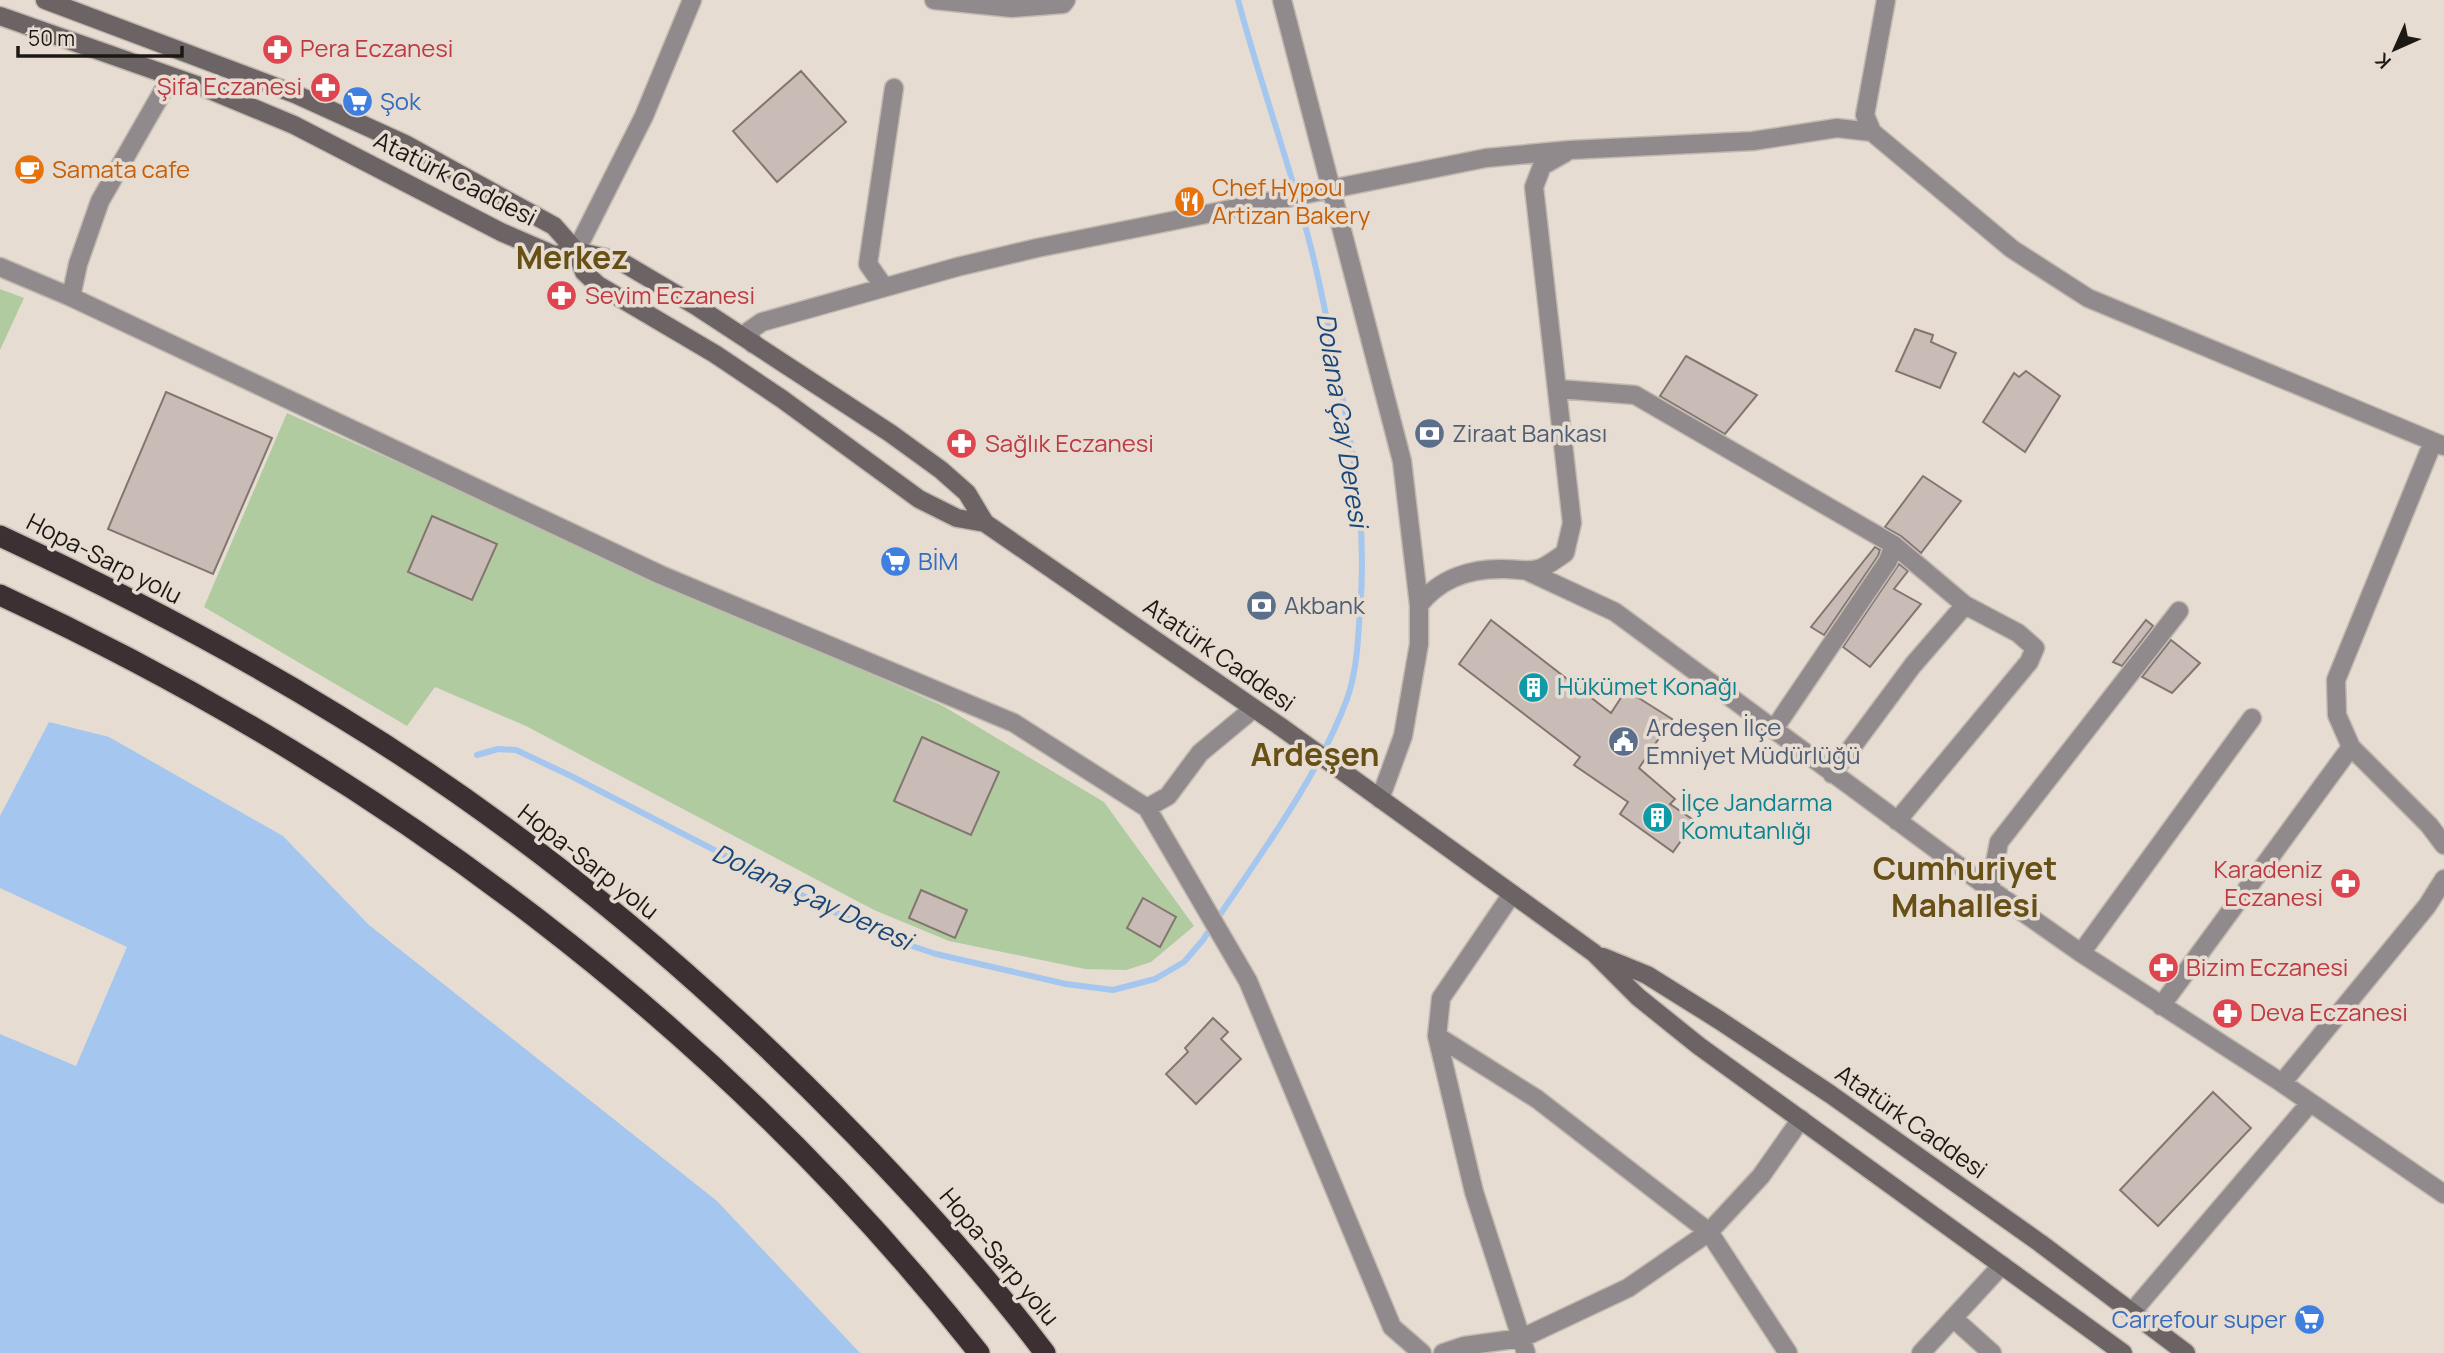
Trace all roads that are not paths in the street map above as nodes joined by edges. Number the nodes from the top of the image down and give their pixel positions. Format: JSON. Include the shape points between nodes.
{"nodes":[{"id":1,"x":45,"y":0,"type":"edge"},
{"id":2,"x":692,"y":0,"type":"edge"},
{"id":3,"x":934,"y":0,"type":"edge"},
{"id":4,"x":1066,"y":0,"type":"edge"},
{"id":5,"x":1282,"y":0,"type":"edge"},
{"id":6,"x":1886,"y":0,"type":"edge"},
{"id":7,"x":0,"y":16,"type":"edge"},
{"id":8,"x":171,"y":76,"type":"junction"},
{"id":9,"x":894,"y":88,"type":"dead end"},
{"id":10,"x":1871,"y":132,"type":"junction"},
{"id":11,"x":1570,"y":150,"type":"junction"},
{"id":12,"x":1324,"y":191,"type":"junction"},
{"id":13,"x":576,"y":251,"type":"junction"},
{"id":14,"x":0,"y":267,"type":"edge"},
{"id":15,"x":884,"y":288,"type":"junction"},
{"id":16,"x":71,"y":297,"type":"junction"},
{"id":17,"x":752,"y":344,"type":"junction"},
{"id":18,"x":1559,"y":389,"type":"junction"},
{"id":19,"x":2439,"y":444,"type":"edge"},
{"id":20,"x":985,"y":523,"type":"junction"},
{"id":21,"x":0,"y":536,"type":"edge"},
{"id":22,"x":1894,"y":545,"type":"junction"},
{"id":23,"x":1527,"y":571,"type":"junction"},
{"id":24,"x":0,"y":595,"type":"edge"},
{"id":25,"x":1419,"y":605,"type":"junction"},
{"id":26,"x":1965,"y":605,"type":"junction"},
{"id":27,"x":2179,"y":611,"type":"dead end"},
{"id":28,"x":1253,"y":709,"type":"junction"},
{"id":29,"x":2252,"y":718,"type":"dead end"},
{"id":30,"x":1774,"y":729,"type":"junction"},
{"id":31,"x":2351,"y":747,"type":"junction"},
{"id":32,"x":1832,"y":774,"type":"junction"},
{"id":33,"x":1380,"y":799,"type":"junction"},
{"id":34,"x":1147,"y":808,"type":"junction"},
{"id":35,"x":1897,"y":821,"type":"junction"},
{"id":36,"x":2444,"y":845,"type":"edge"},
{"id":37,"x":2444,"y":879,"type":"edge"},
{"id":38,"x":1990,"y":889,"type":"junction"},
{"id":39,"x":1512,"y":894,"type":"junction"},
{"id":40,"x":1594,"y":953,"type":"junction"},
{"id":41,"x":2081,"y":954,"type":"junction"},
{"id":42,"x":2161,"y":1006,"type":"junction"},
{"id":43,"x":1437,"y":1036,"type":"junction"},
{"id":44,"x":2282,"y":1083,"type":"junction"},
{"id":45,"x":2310,"y":1102,"type":"junction"},
{"id":46,"x":1801,"y":1119,"type":"junction"},
{"id":47,"x":2444,"y":1194,"type":"edge"},
{"id":48,"x":1709,"y":1232,"type":"junction"},
{"id":49,"x":2001,"y":1265,"type":"junction"},
{"id":50,"x":2132,"y":1312,"type":"junction"},
{"id":51,"x":1953,"y":1318,"type":"junction"},
{"id":52,"x":1524,"y":1345,"type":"edge"},
{"id":53,"x":979,"y":1353,"type":"edge"},
{"id":54,"x":1045,"y":1353,"type":"edge"},
{"id":55,"x":1422,"y":1353,"type":"edge"},
{"id":56,"x":1443,"y":1353,"type":"edge"},
{"id":57,"x":1788,"y":1353,"type":"edge"},
{"id":58,"x":1921,"y":1353,"type":"edge"},
{"id":59,"x":1992,"y":1353,"type":"edge"},
{"id":60,"x":2123,"y":1353,"type":"edge"},
{"id":61,"x":2186,"y":1353,"type":"edge"}],
"edges":[{"from":1,"to":13,"type":"main road","name":"Atatürk Caddesi","via":[[295,94],[405,144],[554,226]]},
{"from":2,"to":13,"type":"street","via":[[644,116]]},
{"from":3,"to":4,"type":"street","via":[[1012,8],[1063,4]]},
{"from":5,"to":12,"type":"street"},
{"from":6,"to":10,"type":"street","via":[[1865,115]]},
{"from":7,"to":8,"type":"main road","name":"Atatürk Caddesi"},
{"from":8,"to":13,"type":"main road","name":"Atatürk Caddesi","via":[[294,125],[554,255]]},
{"from":8,"to":16,"type":"street","via":[[100,201]]},
{"from":9,"to":15,"type":"street","via":[[868,264]]},
{"from":10,"to":11,"type":"street","via":[[1837,128],[1753,141]]},
{"from":10,"to":19,"type":"street","via":[[2012,249],[2088,298]]},
{"from":11,"to":12,"type":"street","via":[[1486,158]]},
{"from":11,"to":18,"type":"street","via":[[1542,166],[1534,187]]},
{"from":12,"to":15,"type":"street","via":[[1037,248]]},
{"from":12,"to":25,"type":"street","via":[[1402,461]]},
{"from":13,"to":17,"type":"main road","name":"Atatürk Caddesi","via":[[620,261]]},
{"from":13,"to":20,"type":"main road","name":"Atatürk Caddesi","via":[[584,272],[598,285],[715,354],[919,499],[957,518]]},
{"from":14,"to":16,"type":"street"},
{"from":15,"to":17,"type":"street","via":[[756,324],[749,331]]},
{"from":16,"to":34,"type":"street","via":[[660,575],[1014,723]]},
{"from":17,"to":20,"type":"main road","name":"Atatürk Caddesi","via":[[941,470],[967,493]]},
{"from":18,"to":22,"type":"street","via":[[1635,395]]},
{"from":18,"to":23,"type":"street","via":[[1572,523],[1565,552],[1541,569]]},
{"from":19,"to":31,"type":"street","via":[[2336,680],[2337,715]]},
{"from":20,"to":28,"type":"main road","name":"Atatürk Caddesi"},
{"from":21,"to":54,"type":"highway","name":"Hopa-Sarp yolu","via":[[82,574],[340,717],[452,790],[559,869],[733,1015],[820,1100],[925,1208]]},
{"from":22,"to":26,"type":"street"},
{"from":22,"to":30,"type":"street","via":[[1888,561]]},
{"from":23,"to":25,"type":"street","via":[[1464,573],[1438,585]]},
{"from":23,"to":30,"type":"street","via":[[1615,612]]},
{"from":24,"to":53,"type":"highway","via":[[198,695],[460,859],[531,912],[687,1041],[809,1160]]},
{"from":25,"to":33,"type":"street","via":[[1419,644],[1403,736]]},
{"from":26,"to":32,"type":"street","via":[[1913,665]]},
{"from":26,"to":35,"type":"street","via":[[2018,633],[2035,648],[2029,662]]},
{"from":27,"to":38,"type":"street","via":[[1999,842]]},
{"from":28,"to":33,"type":"main road","name":"Atatürk Caddesi"},
{"from":28,"to":34,"type":"street","via":[[1200,753],[1168,796]]},
{"from":29,"to":41,"type":"street"},
{"from":30,"to":32,"type":"street"},
{"from":31,"to":36,"type":"street"},
{"from":31,"to":42,"type":"street"},
{"from":32,"to":35,"type":"street"},
{"from":33,"to":39,"type":"main road","name":"Atatürk Caddesi"},
{"from":34,"to":55,"type":"street","via":[[1248,981],[1392,1327]]},
{"from":35,"to":38,"type":"street"},
{"from":37,"to":44,"type":"street"},
{"from":38,"to":41,"type":"street"},
{"from":39,"to":40,"type":"main road","name":"Atatürk Caddesi"},
{"from":39,"to":43,"type":"street","via":[[1441,998]]},
{"from":40,"to":46,"type":"main road","name":"Atatürk Caddesi","via":[[1638,997]]},
{"from":40,"to":50,"type":"main road","name":"Atatürk Caddesi","via":[[1647,975],[1719,1020]]},
{"from":41,"to":42,"type":"street"},
{"from":42,"to":44,"type":"street"},
{"from":43,"to":48,"type":"street","via":[[1538,1100]]},
{"from":43,"to":52,"type":"street","via":[[1474,1192]]},
{"from":44,"to":45,"type":"street"},
{"from":45,"to":47,"type":"street"},
{"from":45,"to":50,"type":"street"},
{"from":46,"to":48,"type":"street","via":[[1761,1176]]},
{"from":46,"to":49,"type":"main road","name":"Atatürk Caddesi"},
{"from":48,"to":52,"type":"street","via":[[1628,1288]]},
{"from":48,"to":57,"type":"street"},
{"from":49,"to":51,"type":"street"},
{"from":49,"to":60,"type":"main road","name":"Atatürk Caddesi"},
{"from":50,"to":61,"type":"main road","name":"Atatürk Caddesi"},
{"from":51,"to":58,"type":"street"},
{"from":51,"to":59,"type":"street"},
{"from":52,"to":56,"type":"street","via":[[1464,1346]]}]}
